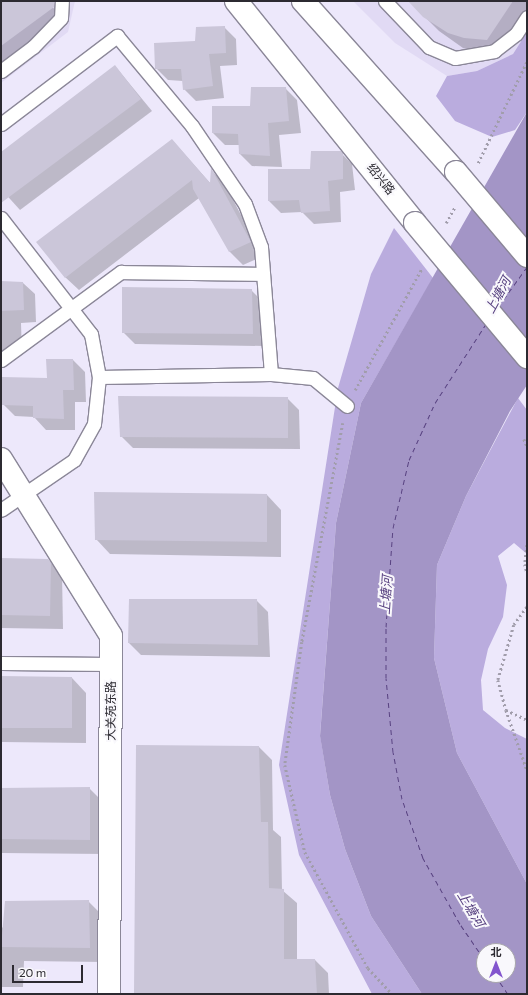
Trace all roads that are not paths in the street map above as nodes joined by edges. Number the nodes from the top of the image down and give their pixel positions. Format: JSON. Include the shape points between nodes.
{"nodes":[{"id":1,"x":62,"y":1,"type":"edge"},
{"id":2,"x":236,"y":1,"type":"edge"},
{"id":3,"x":303,"y":1,"type":"edge"},
{"id":4,"x":385,"y":1,"type":"edge"},
{"id":5,"x":527,"y":17,"type":"edge"},
{"id":6,"x":1,"y":71,"type":"edge"},
{"id":7,"x":1,"y":124,"type":"edge"},
{"id":8,"x":1,"y":218,"type":"edge"},
{"id":9,"x":527,"y":256,"type":"edge"},
{"id":10,"x":263,"y":274,"type":"junction"},
{"id":11,"x":71,"y":311,"type":"junction"},
{"id":12,"x":527,"y":357,"type":"edge"},
{"id":13,"x":1,"y":360,"type":"edge"},
{"id":14,"x":271,"y":374,"type":"junction"},
{"id":15,"x":99,"y":377,"type":"junction"},
{"id":16,"x":346,"y":406,"type":"road end"},
{"id":17,"x":1,"y":459,"type":"edge"},
{"id":18,"x":23,"y":495,"type":"junction"},
{"id":19,"x":1,"y":510,"type":"edge"},
{"id":20,"x":1,"y":663,"type":"edge"},
{"id":21,"x":111,"y":664,"type":"junction"},
{"id":22,"x":109,"y":994,"type":"edge"}],
"edges":[{"from":1,"to":6,"type":"lane","via":[[61,18],[33,47]]},
{"from":2,"to":12,"type":"main road","name":"绍兴路","bridge":true},
{"from":3,"to":9,"type":"main road","bridge":true,"via":[[456,172]]},
{"from":4,"to":5,"type":"lane","via":[[430,47],[455,58],[494,51],[516,34]]},
{"from":7,"to":10,"type":"lane","via":[[117,36],[192,126],[245,204],[260,247]]},
{"from":8,"to":11,"type":"lane"},
{"from":10,"to":11,"type":"lane","via":[[121,272]]},
{"from":10,"to":14,"type":"lane"},
{"from":11,"to":13,"type":"lane"},
{"from":11,"to":15,"type":"lane","via":[[90,334]]},
{"from":14,"to":15,"type":"lane"},
{"from":14,"to":16,"type":"lane","via":[[313,378]]},
{"from":15,"to":18,"type":"lane","via":[[94,424],[74,460]]},
{"from":17,"to":18,"type":"main road","name":"大关苑东路"},
{"from":18,"to":19,"type":"lane"},
{"from":18,"to":21,"type":"main road","name":"大关苑东路","via":[[111,636]]},
{"from":20,"to":21,"type":"lane"},
{"from":21,"to":22,"type":"main road","name":"大关苑东路"}]}
